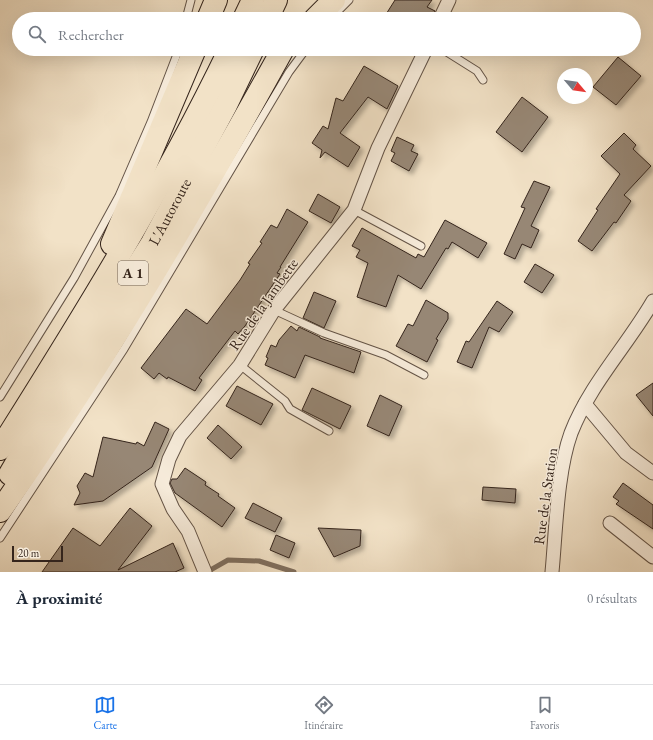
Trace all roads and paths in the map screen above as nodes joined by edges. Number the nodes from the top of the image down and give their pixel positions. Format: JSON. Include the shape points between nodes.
{"nodes":[{"id":1,"x":191,"y":0,"type":"edge"},
{"id":2,"x":216,"y":0,"type":"edge"},
{"id":3,"x":253,"y":0,"type":"edge"},
{"id":4,"x":276,"y":0,"type":"edge"},
{"id":5,"x":318,"y":0,"type":"edge"},
{"id":6,"x":334,"y":0,"type":"edge"},
{"id":7,"x":349,"y":0,"type":"edge"},
{"id":8,"x":449,"y":0,"type":"edge"},
{"id":9,"x":188,"y":12,"type":"edge"},
{"id":10,"x":211,"y":12,"type":"edge"},
{"id":11,"x":247,"y":12,"type":"edge"},
{"id":12,"x":270,"y":12,"type":"edge"},
{"id":13,"x":308,"y":12,"type":"edge"},
{"id":14,"x":322,"y":12,"type":"edge"},
{"id":15,"x":337,"y":12,"type":"edge"},
{"id":16,"x":443,"y":12,"type":"edge"},
{"id":17,"x":176,"y":56,"type":"edge"},
{"id":18,"x":192,"y":56,"type":"edge"},
{"id":19,"x":227,"y":56,"type":"edge"},
{"id":20,"x":250,"y":56,"type":"edge"},
{"id":21,"x":280,"y":56,"type":"edge"},
{"id":22,"x":287,"y":56,"type":"edge"},
{"id":23,"x":301,"y":56,"type":"edge"},
{"id":24,"x":423,"y":56,"type":"edge"},
{"id":25,"x":453,"y":56,"type":"edge"},
{"id":26,"x":483,"y":80,"type":"dead end"},
{"id":27,"x":246,"y":117,"type":"junction"},
{"id":28,"x":212,"y":188,"type":"junction"},
{"id":29,"x":354,"y":210,"type":"junction"},
{"id":30,"x":421,"y":246,"type":"dead end"},
{"id":31,"x":653,"y":300,"type":"edge"},
{"id":32,"x":274,"y":310,"type":"junction"},
{"id":33,"x":240,"y":365,"type":"junction"},
{"id":34,"x":424,"y":375,"type":"dead end"},
{"id":35,"x":42,"y":382,"type":"junction"},
{"id":36,"x":0,"y":397,"type":"edge"},
{"id":37,"x":585,"y":404,"type":"junction"},
{"id":38,"x":329,"y":431,"type":"dead end"},
{"id":39,"x":0,"y":449,"type":"edge"},
{"id":40,"x":653,"y":473,"type":"edge"},
{"id":41,"x":0,"y":491,"type":"edge"},
{"id":42,"x":0,"y":511,"type":"edge"},
{"id":43,"x":610,"y":523,"type":"dead end"},
{"id":44,"x":0,"y":538,"type":"edge"},
{"id":45,"x":653,"y":557,"type":"edge"},
{"id":46,"x":203,"y":569,"type":"edge"},
{"id":47,"x":552,"y":572,"type":"edge"}],
"edges":[{"from":1,"to":9,"type":"lane"},
{"from":2,"to":10,"type":"highway"},
{"from":3,"to":11,"type":"highway"},
{"from":4,"to":12,"type":"highway"},
{"from":5,"to":13,"type":"highway"},
{"from":6,"to":14,"type":"highway"},
{"from":7,"to":15,"type":"lane"},
{"from":8,"to":16,"type":"street"},
{"from":17,"to":36,"type":"lane","via":[[119,196],[74,278]]},
{"from":18,"to":35,"type":"highway","via":[[119,232]]},
{"from":19,"to":35,"type":"highway","name":"L'Autoroute","number":"A 1","via":[[198,116],[133,235]]},
{"from":20,"to":41,"type":"highway","name":"L'Autoroute","number":"A 1","via":[[152,243],[55,397]]},
{"from":21,"to":27,"type":"highway"},
{"from":22,"to":27,"type":"highway"},
{"from":23,"to":28,"type":"lane"},
{"from":24,"to":29,"type":"street","name":"Rue de la Jambette","via":[[378,148]]},
{"from":25,"to":26,"type":"lane","via":[[477,71]]},
{"from":27,"to":28,"type":"highway"},
{"from":28,"to":42,"type":"highway","via":[[60,425]]},
{"from":28,"to":44,"type":"lane","via":[[124,350]]},
{"from":29,"to":30,"type":"lane"},
{"from":29,"to":32,"type":"street","name":"Rue de la Jambette"},
{"from":31,"to":37,"type":"street","name":"Rue de la Station"},
{"from":32,"to":33,"type":"street","name":"Rue de la Jambette"},
{"from":32,"to":34,"type":"lane","via":[[324,333],[386,355]]},
{"from":33,"to":38,"type":"lane","via":[[285,401],[290,409]]},
{"from":33,"to":46,"type":"street","name":"Rue de la Jambette","via":[[180,436],[169,459],[162,484],[173,509],[188,531]]},
{"from":35,"to":39,"type":"highway","name":"L'Autoroute","number":"A 1"},
{"from":37,"to":40,"type":"street","via":[[626,453]]},
{"from":37,"to":47,"type":"street","name":"Rue de la Station","via":[[571,433],[562,468]]},
{"from":43,"to":45,"type":"street"}]}
